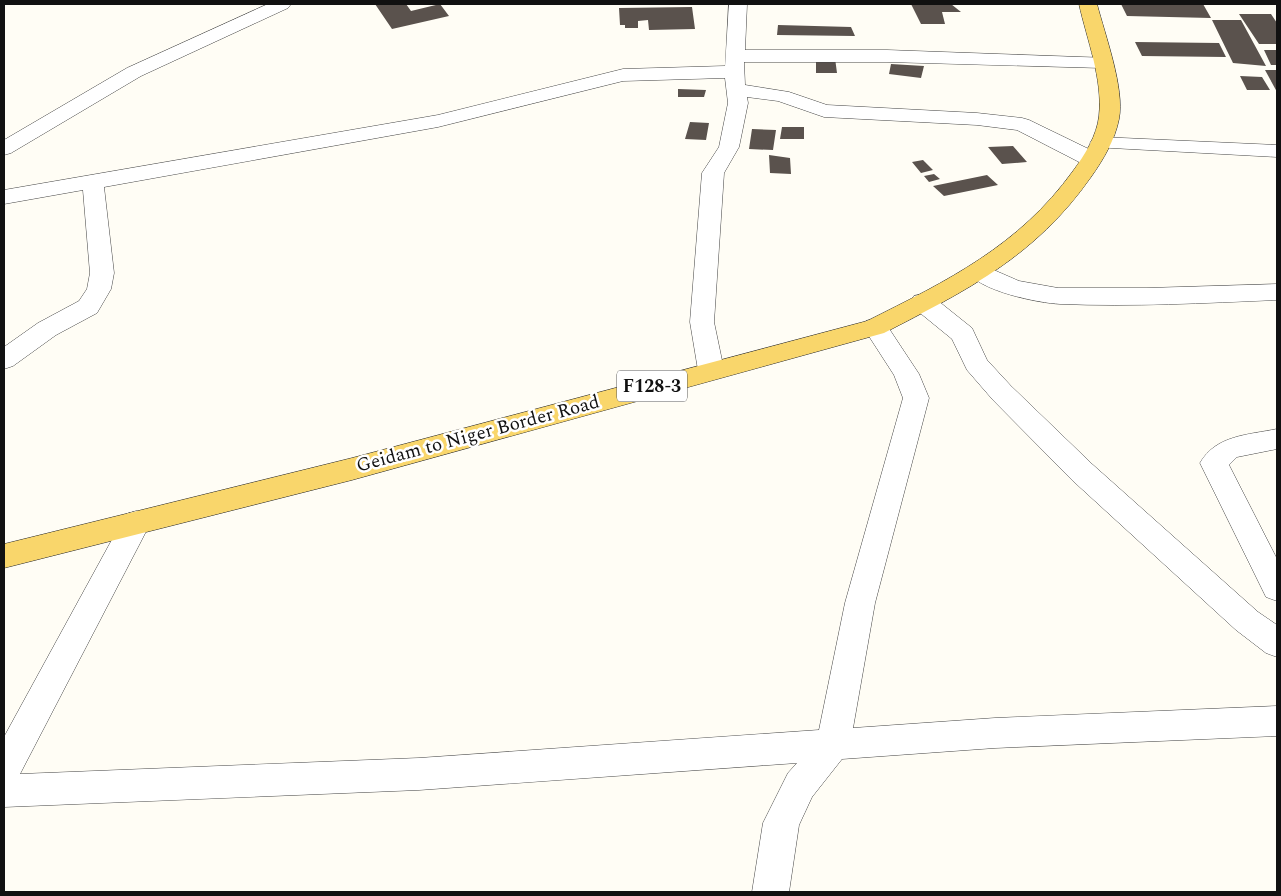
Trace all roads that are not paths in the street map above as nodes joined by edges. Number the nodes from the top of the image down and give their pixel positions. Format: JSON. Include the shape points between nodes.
{"nodes":[{"id":1,"x":282,"y":4,"type":"edge"},
{"id":2,"x":738,"y":4,"type":"edge"},
{"id":3,"x":1088,"y":4,"type":"edge"},
{"id":4,"x":1102,"y":62,"type":"junction"},
{"id":5,"x":735,"y":73,"type":"junction"},
{"id":6,"x":4,"y":149,"type":"edge"},
{"id":7,"x":1096,"y":151,"type":"junction"},
{"id":8,"x":1277,"y":151,"type":"edge"},
{"id":9,"x":92,"y":181,"type":"junction"},
{"id":10,"x":4,"y":197,"type":"edge"},
{"id":11,"x":980,"y":272,"type":"junction"},
{"id":12,"x":1277,"y":292,"type":"edge"},
{"id":13,"x":923,"y":302,"type":"junction"},
{"id":14,"x":875,"y":326,"type":"junction"},
{"id":15,"x":4,"y":360,"type":"edge"},
{"id":16,"x":710,"y":370,"type":"junction"},
{"id":17,"x":1277,"y":439,"type":"edge"},
{"id":18,"x":136,"y":522,"type":"junction"},
{"id":19,"x":4,"y":556,"type":"edge"},
{"id":20,"x":1277,"y":588,"type":"edge"},
{"id":21,"x":1277,"y":643,"type":"edge"},
{"id":22,"x":1277,"y":721,"type":"edge"},
{"id":23,"x":834,"y":745,"type":"junction"},
{"id":24,"x":4,"y":770,"type":"edge"},
{"id":25,"x":4,"y":791,"type":"edge"},
{"id":26,"x":771,"y":892,"type":"edge"}],
"edges":[{"from":1,"to":6,"type":"street","via":[[134,72]]},
{"from":2,"to":5,"type":"street"},
{"from":3,"to":4,"type":"main road","name":"Geidam to Niger Border Road","number":"F128-3"},
{"from":4,"to":5,"type":"street","via":[[887,56]]},
{"from":4,"to":7,"type":"main road","name":"Geidam to Niger Border Road","number":"F128-3","via":[[1109,118]]},
{"from":5,"to":7,"type":"street","via":[[782,96],[824,111],[1022,124]]},
{"from":5,"to":9,"type":"street","via":[[623,75],[438,121],[241,158]]},
{"from":5,"to":16,"type":"street","via":[[738,103],[729,147],[713,173],[702,322]]},
{"from":7,"to":8,"type":"street"},
{"from":7,"to":11,"type":"main road","name":"Geidam to Niger Border Road","number":"F128-3","via":[[1059,204]]},
{"from":9,"to":10,"type":"street"},
{"from":9,"to":15,"type":"street","via":[[102,273],[99,289],[88,307],[47,329]]},
{"from":11,"to":12,"type":"street","via":[[1013,288],[1058,296]]},
{"from":11,"to":13,"type":"main road","name":"Geidam to Niger Border Road","number":"F128-3"},
{"from":13,"to":14,"type":"main road","name":"Geidam to Niger Border Road","number":"F128-3"},
{"from":13,"to":21,"type":"street","via":[[963,334],[976,364],[1082,472],[1247,621]]},
{"from":14,"to":16,"type":"main road","name":"Geidam to Niger Border Road","number":"F128-3"},
{"from":14,"to":23,"type":"street","via":[[906,374],[916,398],[860,603]]},
{"from":16,"to":18,"type":"main road","name":"Geidam to Niger Border Road","number":"F128-3","via":[[352,469]]},
{"from":17,"to":20,"type":"street","via":[[1229,449],[1214,463]]},
{"from":18,"to":19,"type":"main road","name":"Geidam to Niger Border Road","number":"F128-3"},
{"from":18,"to":24,"type":"street"},
{"from":22,"to":23,"type":"street","via":[[995,732]]},
{"from":23,"to":25,"type":"street","via":[[419,774]]},
{"from":23,"to":26,"type":"street","via":[[800,785],[781,823]]}]}
